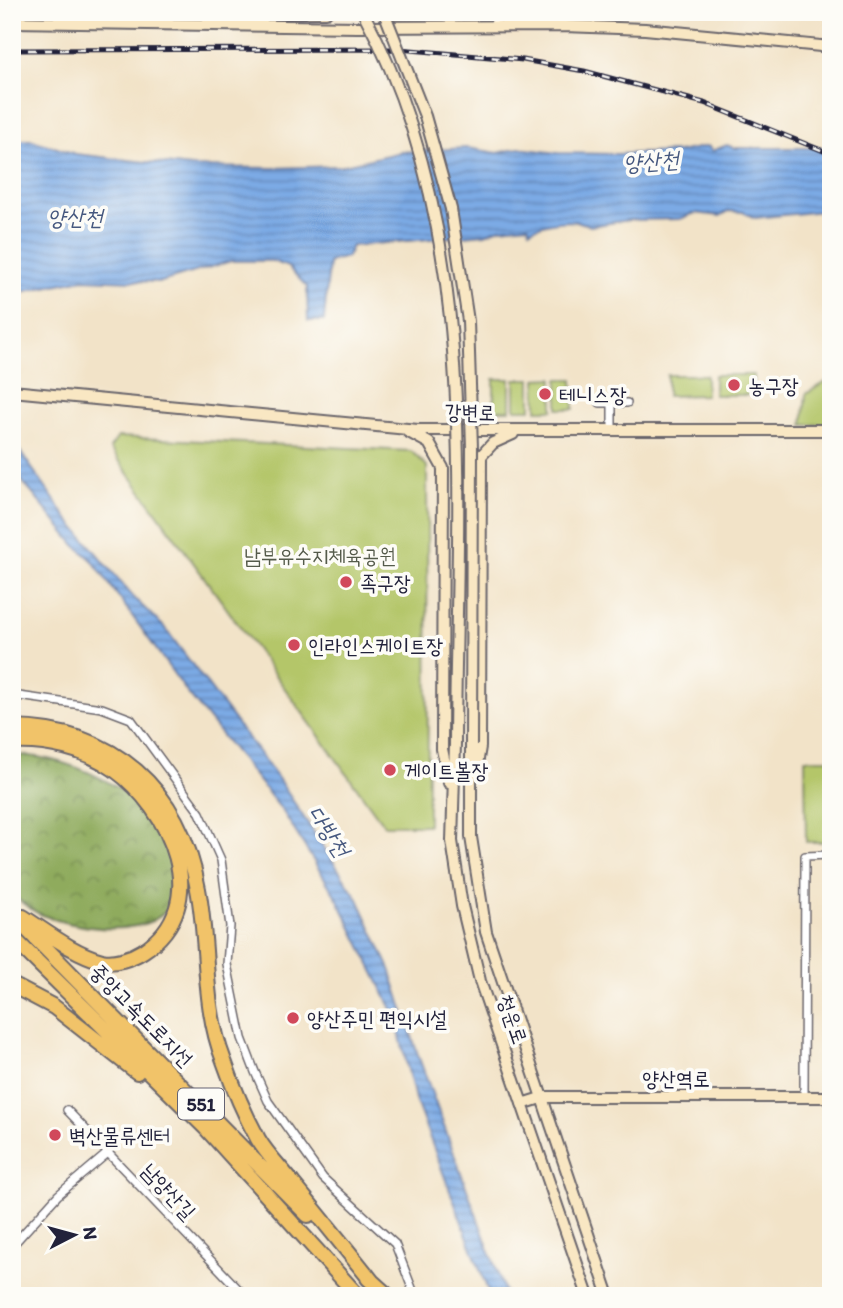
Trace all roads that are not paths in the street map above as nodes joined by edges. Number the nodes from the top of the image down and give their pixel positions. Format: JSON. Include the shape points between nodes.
{"nodes":[{"id":1,"x":326,"y":12,"type":"edge"},
{"id":2,"x":363,"y":12,"type":"edge"},
{"id":3,"x":384,"y":12,"type":"edge"},
{"id":4,"x":405,"y":12,"type":"edge"},
{"id":5,"x":472,"y":12,"type":"edge"},
{"id":6,"x":503,"y":12,"type":"edge"},
{"id":7,"x":12,"y":22,"type":"edge"},
{"id":8,"x":61,"y":23,"type":"junction"},
{"id":9,"x":492,"y":26,"type":"junction"},
{"id":10,"x":831,"y":47,"type":"edge"},
{"id":11,"x":12,"y":391,"type":"edge"},
{"id":12,"x":600,"y":403,"type":"dead end"},
{"id":13,"x":612,"y":403,"type":"junction"},
{"id":14,"x":627,"y":403,"type":"dead end"},
{"id":15,"x":405,"y":429,"type":"junction"},
{"id":16,"x":831,"y":430,"type":"edge"},
{"id":17,"x":518,"y":431,"type":"junction"},
{"id":18,"x":612,"y":431,"type":"junction"},
{"id":19,"x":12,"y":695,"type":"edge"},
{"id":20,"x":12,"y":728,"type":"edge"},
{"id":21,"x":12,"y":742,"type":"edge"},
{"id":22,"x":470,"y":798,"type":"junction"},
{"id":23,"x":453,"y":805,"type":"junction"},
{"id":24,"x":831,"y":855,"type":"edge"},
{"id":25,"x":12,"y":912,"type":"edge"},
{"id":26,"x":12,"y":937,"type":"edge"},
{"id":27,"x":12,"y":985,"type":"edge"},
{"id":28,"x":544,"y":1097,"type":"junction"},
{"id":29,"x":804,"y":1097,"type":"junction"},
{"id":30,"x":831,"y":1097,"type":"edge"},
{"id":31,"x":522,"y":1104,"type":"junction"},
{"id":32,"x":67,"y":1110,"type":"dead end"},
{"id":33,"x":205,"y":1127,"type":"junction"},
{"id":34,"x":109,"y":1152,"type":"junction"},
{"id":35,"x":12,"y":1246,"type":"edge"},
{"id":36,"x":374,"y":1284,"type":"junction"},
{"id":37,"x":12,"y":1289,"type":"edge"},
{"id":38,"x":20,"y":1296,"type":"edge"},
{"id":39,"x":245,"y":1296,"type":"edge"},
{"id":40,"x":358,"y":1296,"type":"edge"},
{"id":41,"x":388,"y":1296,"type":"edge"},
{"id":42,"x":415,"y":1296,"type":"edge"},
{"id":43,"x":588,"y":1296,"type":"edge"},
{"id":44,"x":609,"y":1296,"type":"edge"}],
"edges":[{"from":1,"to":8,"type":"main road","via":[[150,13]]},
{"from":2,"to":23,"type":"main road","name":"청운로","bridge":true,"via":[[409,122],[434,215],[451,324],[456,448]]},
{"from":3,"to":22,"type":"main road","name":"청운로","bridge":true,"via":[[425,116],[451,209],[468,321]]},
{"from":4,"to":5,"type":"street"},
{"from":6,"to":9,"type":"street"},
{"from":7,"to":8,"type":"main road"},
{"from":8,"to":9,"type":"main road"},
{"from":9,"to":10,"type":"main road","via":[[645,29]]},
{"from":11,"to":15,"type":"main road","name":"강변로"},
{"from":12,"to":13,"type":"street"},
{"from":13,"to":14,"type":"street"},
{"from":13,"to":18,"type":"street"},
{"from":15,"to":17,"type":"main road","name":"강변로"},
{"from":15,"to":23,"type":"main road","via":[[429,443],[443,467],[442,749]]},
{"from":16,"to":18,"type":"main road","name":"강변로"},
{"from":17,"to":18,"type":"main road","name":"강변로"},
{"from":17,"to":22,"type":"main road","via":[[481,456],[480,747]]},
{"from":19,"to":42,"type":"street","via":[[102,708],[131,719],[200,813],[221,860],[230,926],[227,964],[242,1038],[259,1082],[323,1178],[395,1244]]},
{"from":20,"to":36,"type":"highway","via":[[71,734],[119,755],[159,794],[178,821],[199,890],[206,990],[223,1061],[259,1141]]},
{"from":21,"to":25,"type":"highway","via":[[61,746],[112,768],[151,803],[171,840],[181,876],[179,908],[172,923],[154,944],[114,962],[71,949]]},
{"from":22,"to":28,"type":"main road","name":"청운로","via":[[471,837],[486,932]]},
{"from":23,"to":31,"type":"main road","name":"청운로","via":[[452,841],[462,906],[480,981]]},
{"from":24,"to":29,"type":"street","via":[[805,856]]},
{"from":25,"to":36,"type":"highway","name":"중앙고속도로지선","number":"551"},
{"from":26,"to":33,"type":"highway","name":"중앙고속도로지선","number":"551"},
{"from":27,"to":33,"type":"highway","via":[[54,1007]]},
{"from":28,"to":29,"type":"main road","name":"양산역로"},
{"from":28,"to":31,"type":"main road","name":"양산역로"},
{"from":28,"to":44,"type":"main road","name":"청운로"},
{"from":29,"to":30,"type":"main road","name":"양산역로"},
{"from":31,"to":43,"type":"main road","name":"청운로"},
{"from":32,"to":34,"type":"street","name":"남양산길"},
{"from":33,"to":40,"type":"highway","name":"중앙고속도로지선","number":"551"},
{"from":34,"to":35,"type":"street","via":[[58,1195]]},
{"from":34,"to":39,"type":"street","name":"남양산길"},
{"from":36,"to":41,"type":"highway","name":"중앙고속도로지선","number":"551"},
{"from":37,"to":38,"type":"street"}]}
